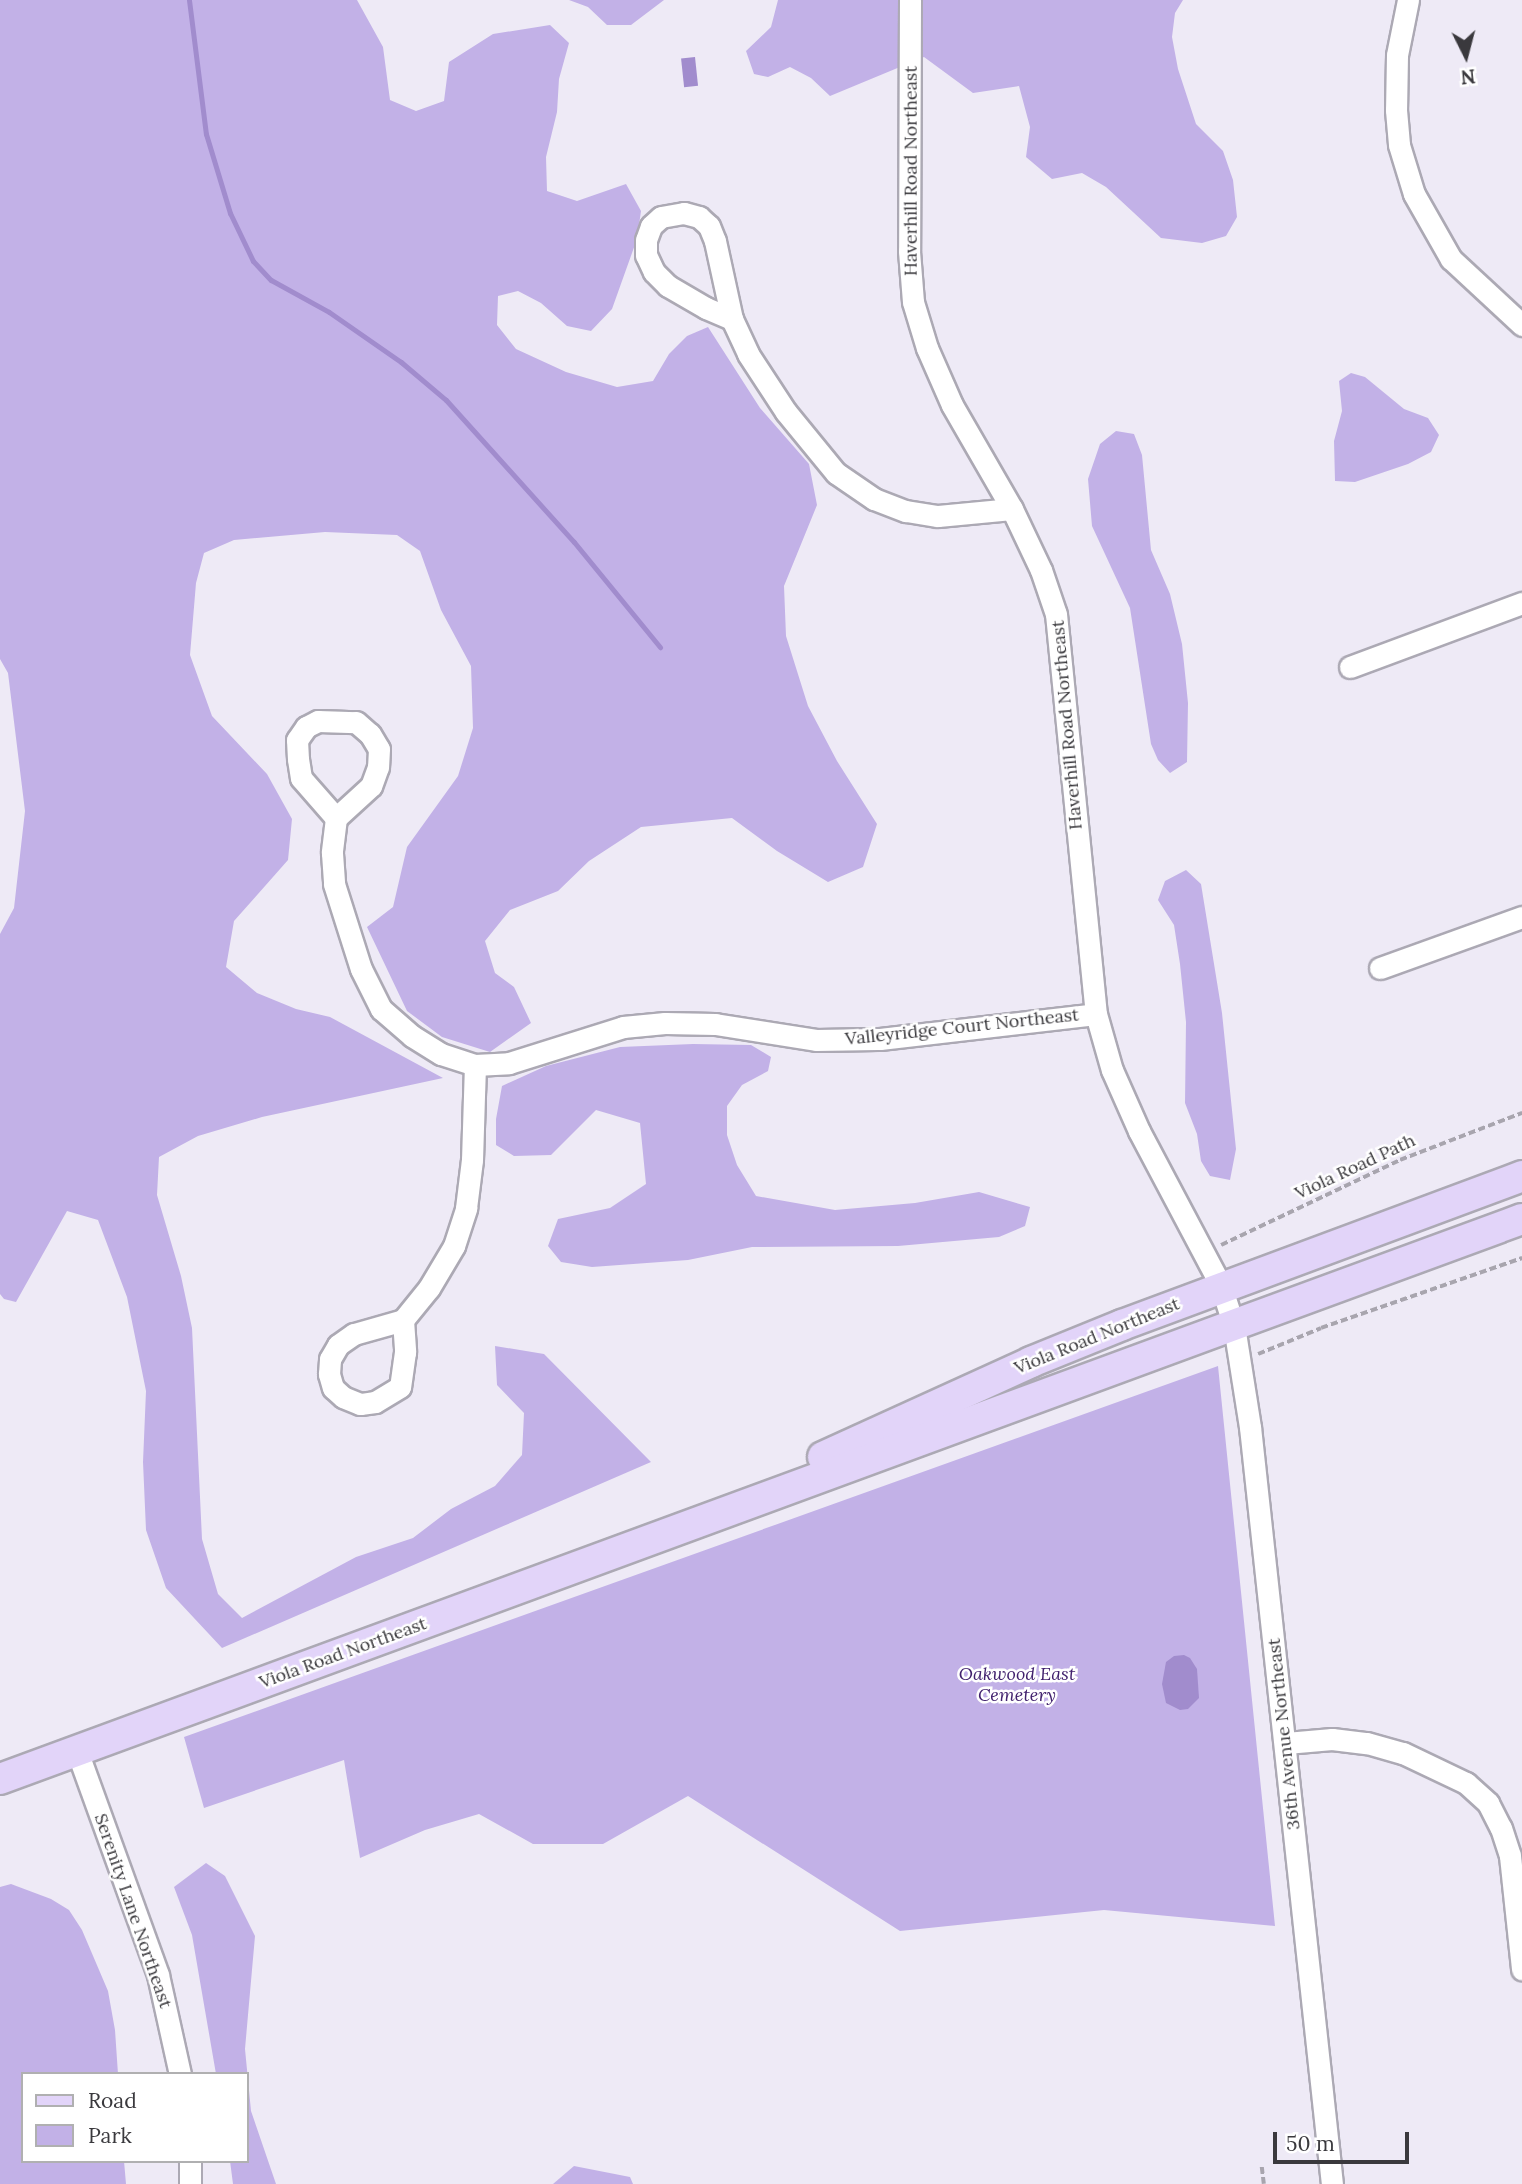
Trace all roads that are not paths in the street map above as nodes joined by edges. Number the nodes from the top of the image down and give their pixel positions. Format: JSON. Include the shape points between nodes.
{"nodes":[{"id":1,"x":910,"y":0,"type":"edge"},
{"id":2,"x":1408,"y":0,"type":"edge"},
{"id":3,"x":732,"y":319,"type":"junction"},
{"id":4,"x":1522,"y":326,"type":"edge"},
{"id":5,"x":1012,"y":509,"type":"junction"},
{"id":6,"x":1522,"y":603,"type":"edge"},
{"id":7,"x":1350,"y":667,"type":"dead end"},
{"id":8,"x":336,"y":818,"type":"junction"},
{"id":9,"x":1522,"y":917,"type":"edge"},
{"id":10,"x":1380,"y":968,"type":"dead end"},
{"id":11,"x":1096,"y":1014,"type":"junction"},
{"id":12,"x":475,"y":1065,"type":"junction"},
{"id":13,"x":1522,"y":1176,"type":"edge"},
{"id":14,"x":1522,"y":1219,"type":"edge"},
{"id":15,"x":1221,"y":1286,"type":"junction"},
{"id":16,"x":403,"y":1320,"type":"dead end"},
{"id":17,"x":1234,"y":1326,"type":"junction"},
{"id":18,"x":685,"y":1524,"type":"junction"},
{"id":19,"x":1286,"y":1743,"type":"junction"},
{"id":20,"x":77,"y":1751,"type":"junction"},
{"id":21,"x":0,"y":1779,"type":"edge"},
{"id":22,"x":1522,"y":1969,"type":"edge"},
{"id":23,"x":180,"y":2072,"type":"edge"},
{"id":24,"x":190,"y":2163,"type":"edge"},
{"id":25,"x":190,"y":2184,"type":"edge"},
{"id":26,"x":1332,"y":2184,"type":"edge"}],
"edges":[{"from":1,"to":5,"type":"street","name":"Haverhill Road Northeast","via":[[913,302],[952,405]]},
{"from":2,"to":4,"type":"street","via":[[1397,55],[1396,110],[1399,145],[1414,194],[1451,259]]},
{"from":3,"to":3,"type":"street","via":[[709,226],[684,213],[661,217],[646,240],[646,255],[654,272],[678,291]]},
{"from":3,"to":5,"type":"street","via":[[748,354],[786,412],[845,480],[874,499],[906,511],[938,516]]},
{"from":5,"to":11,"type":"street","name":"Haverhill Road Northeast","via":[[1056,614]]},
{"from":6,"to":7,"type":"street"},
{"from":8,"to":8,"type":"street","via":[[371,786],[379,749],[356,722],[318,721],[306,727],[297,740],[301,778]]},
{"from":8,"to":12,"type":"street","name":"Valleyridge Court Northeast","via":[[334,884],[361,969],[381,1009],[441,1054]]},
{"from":9,"to":10,"type":"street"},
{"from":11,"to":12,"type":"street","name":"Valleyridge Court Northeast","via":[[880,1039],[816,1040],[715,1024],[665,1023],[623,1027],[509,1063]]},
{"from":11,"to":15,"type":"street","name":"Haverhill Road Northeast","via":[[1112,1070],[1139,1131]]},
{"from":12,"to":16,"type":"street","via":[[466,1208],[454,1246],[429,1289]]},
{"from":13,"to":15,"type":"main road","name":"Viola Road Northeast"},
{"from":14,"to":17,"type":"main road","name":"Viola Road Northeast"},
{"from":15,"to":17,"type":"street","name":"36th Avenue Northeast"},
{"from":15,"to":18,"type":"main road","name":"Viola Road Northeast","via":[[1019,1367]]},
{"from":17,"to":18,"type":"main road","name":"Viola Road Northeast"},
{"from":17,"to":19,"type":"street","name":"36th Avenue Northeast"},
{"from":18,"to":20,"type":"main road","name":"Viola Road Northeast"},
{"from":19,"to":22,"type":"street","via":[[1332,1739],[1403,1753],[1466,1783],[1488,1803],[1510,1856]]},
{"from":19,"to":26,"type":"street","name":"36th Avenue Northeast"},
{"from":20,"to":21,"type":"main road","name":"Viola Road Northeast"},
{"from":20,"to":23,"type":"street","name":"Serenity Lane Northeast","via":[[158,1975]]},
{"from":24,"to":25,"type":"street"}]}
